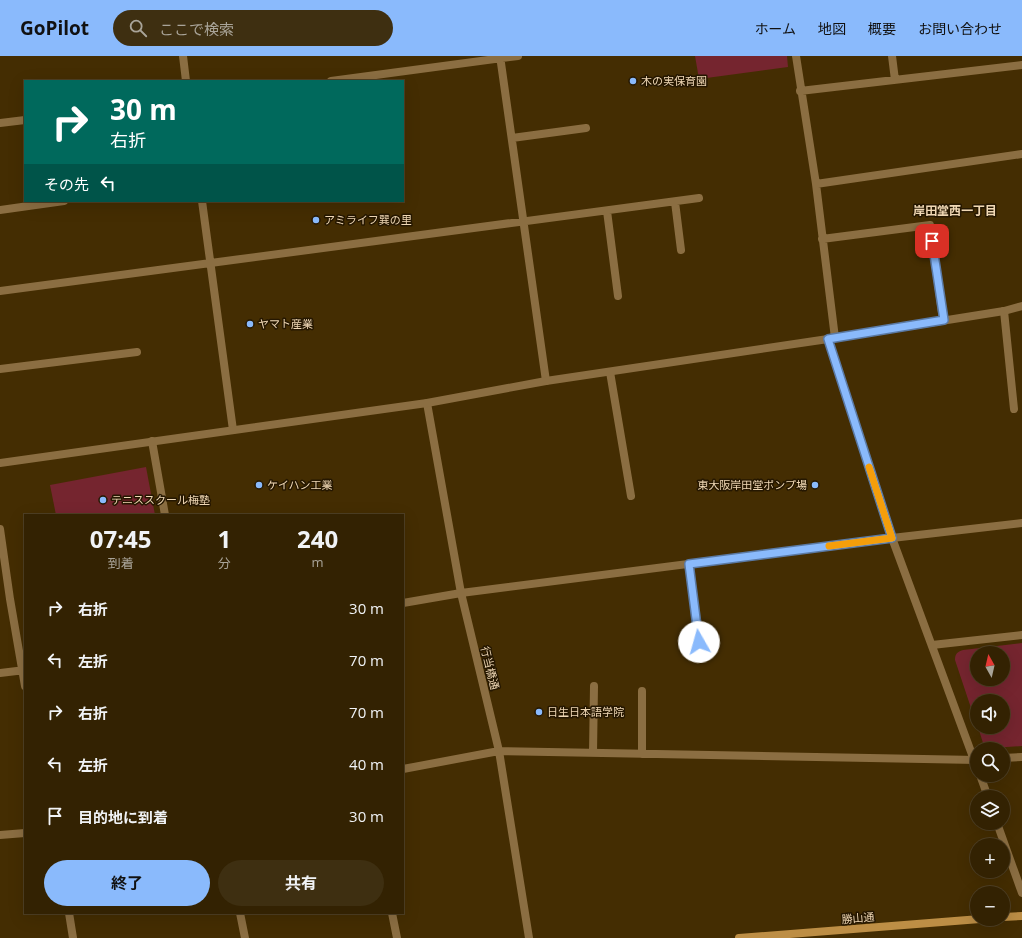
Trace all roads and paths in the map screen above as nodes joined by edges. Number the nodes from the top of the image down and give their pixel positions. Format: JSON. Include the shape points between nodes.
{"nodes":[{"id":1,"x":183,"y":56,"type":"edge"},
{"id":2,"x":518,"y":56,"type":"edge"},
{"id":3,"x":796,"y":56,"type":"edge"},
{"id":4,"x":892,"y":56,"type":"edge"},
{"id":5,"x":501,"y":57,"type":"edge"},
{"id":6,"x":1022,"y":65,"type":"edge"},
{"id":7,"x":186,"y":80,"type":"edge"},
{"id":8,"x":338,"y":80,"type":"edge"},
{"id":9,"x":895,"y":80,"type":"junction"},
{"id":10,"x":800,"y":91,"type":"junction"},
{"id":11,"x":24,"y":120,"type":"edge"},
{"id":12,"x":0,"y":123,"type":"edge"},
{"id":13,"x":586,"y":128,"type":"dead end"},
{"id":14,"x":512,"y":138,"type":"junction"},
{"id":15,"x":1022,"y":154,"type":"edge"},
{"id":16,"x":816,"y":184,"type":"junction"},
{"id":17,"x":699,"y":198,"type":"dead end"},
{"id":18,"x":57,"y":202,"type":"edge"},
{"id":19,"x":202,"y":202,"type":"edge"},
{"id":20,"x":675,"y":202,"type":"junction"},
{"id":21,"x":0,"y":210,"type":"edge"},
{"id":22,"x":607,"y":211,"type":"junction"},
{"id":23,"x":524,"y":222,"type":"junction"},
{"id":24,"x":822,"y":239,"type":"junction"},
{"id":25,"x":681,"y":250,"type":"dead end"},
{"id":26,"x":210,"y":263,"type":"junction"},
{"id":27,"x":0,"y":291,"type":"edge"},
{"id":28,"x":618,"y":296,"type":"dead end"},
{"id":29,"x":1022,"y":306,"type":"edge"},
{"id":30,"x":1004,"y":311,"type":"junction"},
{"id":31,"x":944,"y":320,"type":"junction"},
{"id":32,"x":832,"y":338,"type":"junction"},
{"id":33,"x":138,"y":352,"type":"dead end"},
{"id":34,"x":0,"y":369,"type":"edge"},
{"id":35,"x":610,"y":372,"type":"junction"},
{"id":36,"x":546,"y":381,"type":"junction"},
{"id":37,"x":427,"y":403,"type":"junction"},
{"id":38,"x":1014,"y":409,"type":"dead end"},
{"id":39,"x":233,"y":430,"type":"junction"},
{"id":40,"x":152,"y":442,"type":"junction"},
{"id":41,"x":0,"y":463,"type":"edge"},
{"id":42,"x":631,"y":496,"type":"dead end"},
{"id":43,"x":165,"y":514,"type":"edge"},
{"id":44,"x":1022,"y":523,"type":"edge"},
{"id":45,"x":0,"y":529,"type":"edge"},
{"id":46,"x":892,"y":538,"type":"junction"},
{"id":47,"x":689,"y":564,"type":"junction"},
{"id":48,"x":461,"y":593,"type":"junction"},
{"id":49,"x":404,"y":603,"type":"edge"},
{"id":50,"x":1022,"y":635,"type":"edge"},
{"id":51,"x":932,"y":645,"type":"junction"},
{"id":52,"x":701,"y":658,"type":"dead end"},
{"id":53,"x":24,"y":670,"type":"edge"},
{"id":54,"x":0,"y":673,"type":"edge"},
{"id":55,"x":594,"y":686,"type":"dead end"},
{"id":56,"x":642,"y":691,"type":"dead end"},
{"id":57,"x":970,"y":747,"type":"edge"},
{"id":58,"x":499,"y":751,"type":"junction"},
{"id":59,"x":593,"y":753,"type":"junction"},
{"id":60,"x":642,"y":754,"type":"junction"},
{"id":61,"x":1022,"y":757,"type":"edge"},
{"id":62,"x":1010,"y":758,"type":"edge"},
{"id":63,"x":970,"y":763,"type":"edge"},
{"id":64,"x":404,"y":769,"type":"edge"},
{"id":65,"x":1000,"y":830,"type":"edge"},
{"id":66,"x":24,"y":833,"type":"edge"},
{"id":67,"x":0,"y":835,"type":"edge"},
{"id":68,"x":1022,"y":893,"type":"edge"},
{"id":69,"x":69,"y":914,"type":"edge"},
{"id":70,"x":240,"y":914,"type":"edge"},
{"id":71,"x":392,"y":914,"type":"edge"},
{"id":72,"x":1022,"y":916,"type":"edge"},
{"id":73,"x":1010,"y":917,"type":"edge"},
{"id":74,"x":970,"y":920,"type":"edge"},
{"id":75,"x":73,"y":938,"type":"edge"},
{"id":76,"x":245,"y":938,"type":"edge"},
{"id":77,"x":397,"y":938,"type":"edge"},
{"id":78,"x":529,"y":938,"type":"edge"},
{"id":79,"x":739,"y":938,"type":"edge"}],
"edges":[{"from":1,"to":7,"type":"street"},
{"from":2,"to":5,"type":"street"},
{"from":3,"to":10,"type":"street"},
{"from":4,"to":9,"type":"street"},
{"from":5,"to":8,"type":"street"},
{"from":5,"to":14,"type":"street"},
{"from":6,"to":9,"type":"street"},
{"from":9,"to":10,"type":"street"},
{"from":10,"to":16,"type":"street"},
{"from":11,"to":12,"type":"street"},
{"from":13,"to":14,"type":"street"},
{"from":14,"to":23,"type":"street"},
{"from":15,"to":16,"type":"street"},
{"from":16,"to":24,"type":"street"},
{"from":17,"to":20,"type":"street"},
{"from":18,"to":21,"type":"street"},
{"from":19,"to":26,"type":"street"},
{"from":20,"to":22,"type":"street"},
{"from":20,"to":25,"type":"street"},
{"from":22,"to":23,"type":"street"},
{"from":22,"to":28,"type":"street"},
{"from":23,"to":26,"type":"street"},
{"from":23,"to":36,"type":"street"},
{"from":24,"to":31,"type":"street","via":[[930,225]]},
{"from":24,"to":32,"type":"street"},
{"from":26,"to":27,"type":"street"},
{"from":26,"to":39,"type":"street"},
{"from":29,"to":30,"type":"street"},
{"from":30,"to":31,"type":"street"},
{"from":30,"to":38,"type":"street"},
{"from":31,"to":32,"type":"street"},
{"from":32,"to":35,"type":"street"},
{"from":32,"to":46,"type":"street"},
{"from":33,"to":34,"type":"street"},
{"from":35,"to":36,"type":"street"},
{"from":35,"to":42,"type":"street"},
{"from":36,"to":37,"type":"street"},
{"from":37,"to":39,"type":"street"},
{"from":37,"to":48,"type":"street","name":"行当橋通"},
{"from":39,"to":40,"type":"street"},
{"from":40,"to":41,"type":"street"},
{"from":40,"to":43,"type":"street"},
{"from":44,"to":46,"type":"street"},
{"from":45,"to":53,"type":"street"},
{"from":46,"to":47,"type":"street"},
{"from":46,"to":51,"type":"street"},
{"from":47,"to":48,"type":"street"},
{"from":47,"to":52,"type":"street"},
{"from":48,"to":49,"type":"street"},
{"from":48,"to":58,"type":"street","name":"行当橋通"},
{"from":50,"to":51,"type":"street"},
{"from":51,"to":57,"type":"street"},
{"from":53,"to":54,"type":"street"},
{"from":55,"to":59,"type":"street"},
{"from":56,"to":60,"type":"street"},
{"from":58,"to":59,"type":"street"},
{"from":58,"to":64,"type":"street"},
{"from":58,"to":78,"type":"street","name":"行当橋通"},
{"from":59,"to":60,"type":"street"},
{"from":60,"to":63,"type":"street"},
{"from":61,"to":62,"type":"street"},
{"from":65,"to":68,"type":"street"},
{"from":66,"to":67,"type":"street"},
{"from":69,"to":75,"type":"street"},
{"from":70,"to":76,"type":"street"},
{"from":71,"to":77,"type":"street"},
{"from":72,"to":73,"type":"main road"},
{"from":74,"to":79,"type":"main road","name":"勝山通"}]}
